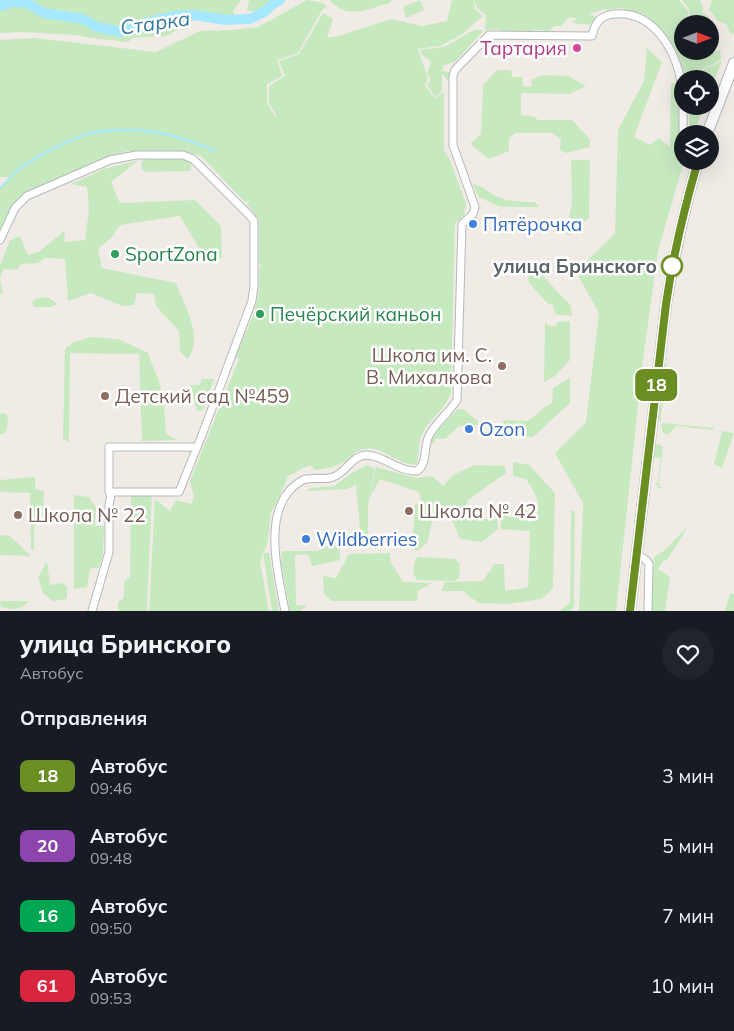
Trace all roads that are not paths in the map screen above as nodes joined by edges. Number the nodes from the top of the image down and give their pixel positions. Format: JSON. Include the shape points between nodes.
{"nodes":[{"id":1,"x":734,"y":63,"type":"edge"},
{"id":2,"x":678,"y":70,"type":"edge"},
{"id":3,"x":711,"y":125,"type":"edge"},
{"id":4,"x":695,"y":170,"type":"edge"},
{"id":5,"x":0,"y":240,"type":"edge"},
{"id":6,"x":197,"y":447,"type":"junction"},
{"id":7,"x":109,"y":492,"type":"junction"},
{"id":8,"x":636,"y":556,"type":"junction"},
{"id":9,"x":92,"y":611,"type":"edge"},
{"id":10,"x":285,"y":611,"type":"edge"},
{"id":11,"x":630,"y":611,"type":"edge"},
{"id":12,"x":648,"y":611,"type":"edge"}],
"edges":[{"from":1,"to":3,"type":"main road"},
{"from":2,"to":10,"type":"street","via":[[655,30],[636,16],[612,14],[595,23],[592,36],[489,35],[453,73],[453,145],[475,207],[473,214],[461,226],[457,400],[428,436],[423,466],[417,472],[364,455],[338,475],[327,479],[306,479],[288,493],[275,524],[276,556]]},
{"from":4,"to":8,"type":"main road","via":[[669,286]]},
{"from":5,"to":6,"type":"street","via":[[15,208],[32,193],[117,158],[188,156],[199,162],[250,216],[254,228],[254,285],[252,301]]},
{"from":6,"to":7,"type":"street","via":[[179,492]]},
{"from":6,"to":7,"type":"street","via":[[109,447]]},
{"from":7,"to":9,"type":"street","via":[[109,552]]},
{"from":8,"to":11,"type":"main road"},
{"from":8,"to":12,"type":"street","via":[[643,557],[649,564]]}]}
